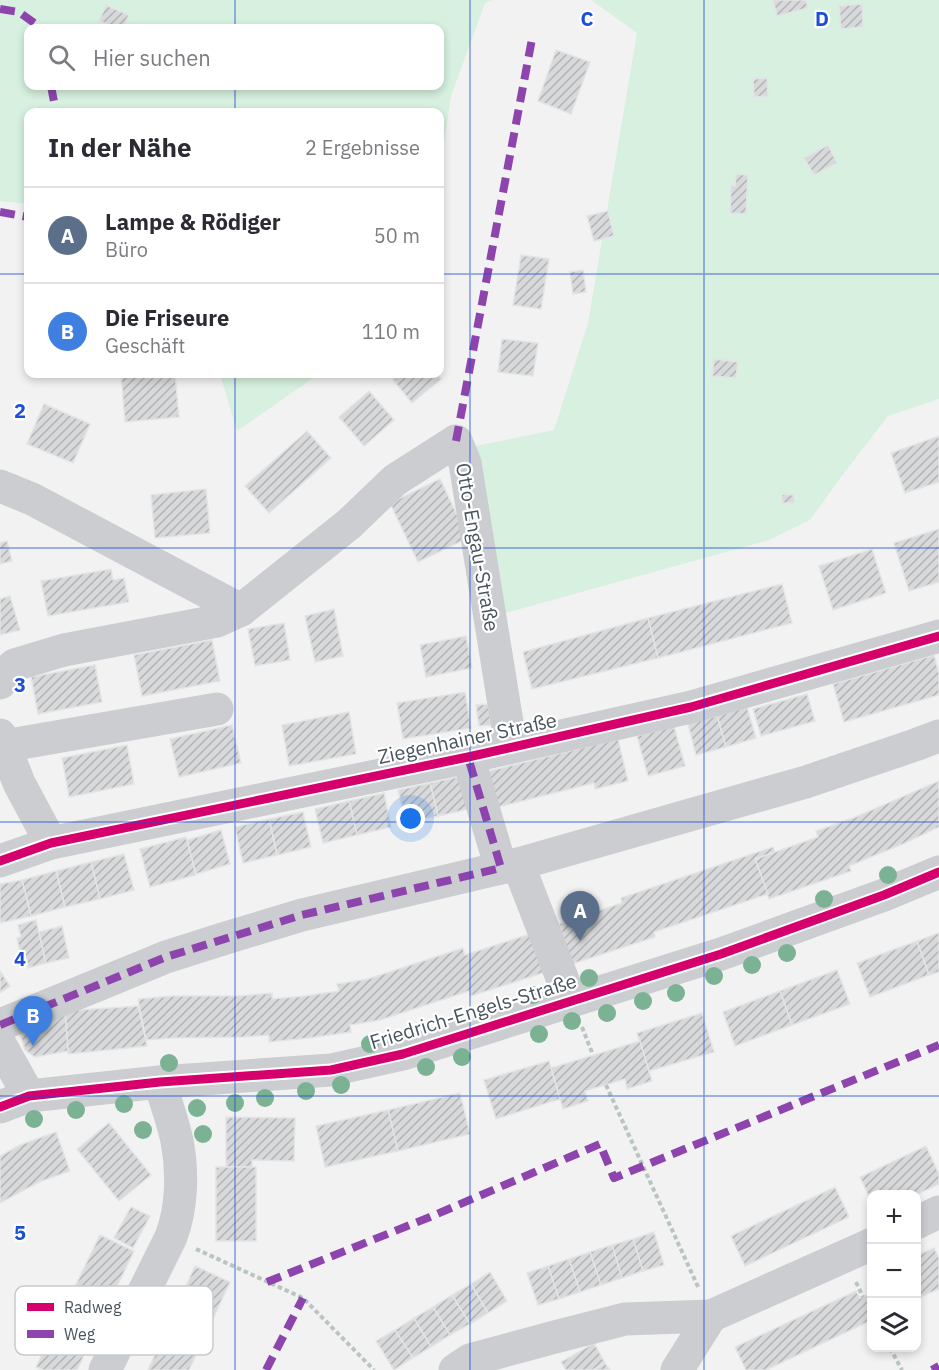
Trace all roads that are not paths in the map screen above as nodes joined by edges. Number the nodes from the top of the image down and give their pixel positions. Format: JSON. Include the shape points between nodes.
{"nodes":[{"id":1,"x":0,"y":486,"type":"edge"},
{"id":2,"x":241,"y":610,"type":"junction"},
{"id":3,"x":939,"y":636,"type":"edge"},
{"id":4,"x":0,"y":683,"type":"edge"},
{"id":5,"x":217,"y":709,"type":"dead end"},
{"id":6,"x":939,"y":736,"type":"edge"},
{"id":7,"x":2,"y":741,"type":"edge"},
{"id":8,"x":511,"y":747,"type":"junction"},
{"id":9,"x":468,"y":757,"type":"junction"},
{"id":10,"x":51,"y":843,"type":"junction"},
{"id":11,"x":0,"y":861,"type":"edge"},
{"id":12,"x":509,"y":866,"type":"junction"},
{"id":13,"x":939,"y":873,"type":"edge"},
{"id":14,"x":571,"y":1001,"type":"junction"},
{"id":15,"x":0,"y":1025,"type":"edge"},
{"id":16,"x":0,"y":1044,"type":"edge"},
{"id":17,"x":160,"y":1082,"type":"junction"},
{"id":18,"x":15,"y":1102,"type":"edge"},
{"id":19,"x":939,"y":1212,"type":"edge"},
{"id":20,"x":921,"y":1221,"type":"edge"},
{"id":21,"x":867,"y":1246,"type":"edge"},
{"id":22,"x":147,"y":1286,"type":"edge"},
{"id":23,"x":711,"y":1316,"type":"junction"},
{"id":24,"x":112,"y":1355,"type":"edge"},
{"id":25,"x":105,"y":1370,"type":"edge"},
{"id":26,"x":455,"y":1370,"type":"edge"},
{"id":27,"x":677,"y":1370,"type":"edge"}],
"edges":[{"from":1,"to":2,"type":"street","via":[[32,499]]},
{"from":2,"to":4,"type":"street","name":"Otto-Engau-Straße","via":[[217,621],[64,650],[14,665]]},
{"from":2,"to":8,"type":"street","name":"Otto-Engau-Straße","via":[[349,524],[395,480],[456,441],[465,463]]},
{"from":3,"to":8,"type":"street","name":"Ziegenhainer Straße","via":[[691,706]]},
{"from":5,"to":7,"type":"street"},
{"from":6,"to":12,"type":"street","via":[[806,782]]},
{"from":7,"to":10,"type":"street"},
{"from":8,"to":9,"type":"street","name":"Ziegenhainer Straße"},
{"from":9,"to":10,"type":"street","name":"Ziegenhainer Straße"},
{"from":9,"to":12,"type":"street"},
{"from":10,"to":11,"type":"street","name":"Ziegenhainer Straße"},
{"from":12,"to":14,"type":"street"},
{"from":12,"to":15,"type":"street","via":[[302,915],[176,954]]},
{"from":13,"to":14,"type":"street","name":"Friedrich-Engels-Straße","via":[[721,954]]},
{"from":14,"to":17,"type":"street","name":"Friedrich-Engels-Straße","via":[[403,1054],[331,1070]]},
{"from":16,"to":18,"type":"street"},
{"from":17,"to":18,"type":"street","name":"Friedrich-Engels-Straße"},
{"from":17,"to":22,"type":"street","via":[[177,1142],[180,1192],[171,1238]]},
{"from":19,"to":20,"type":"street"},
{"from":21,"to":23,"type":"street"},
{"from":23,"to":26,"type":"street","via":[[625,1320],[470,1360]]},
{"from":23,"to":27,"type":"street"},
{"from":24,"to":25,"type":"street"}]}
